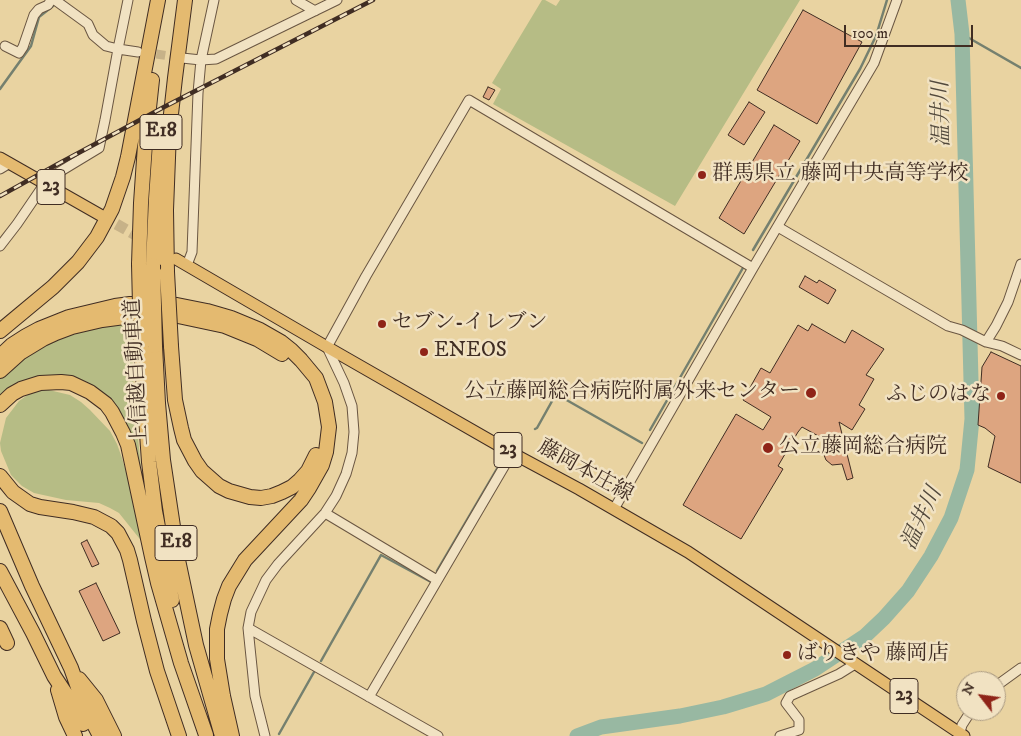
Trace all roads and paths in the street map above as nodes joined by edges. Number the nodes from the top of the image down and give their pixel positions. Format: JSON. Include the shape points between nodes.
{"nodes":[{"id":1,"x":51,"y":0,"type":"edge"},
{"id":2,"x":55,"y":0,"type":"edge"},
{"id":3,"x":128,"y":0,"type":"edge"},
{"id":4,"x":158,"y":0,"type":"edge"},
{"id":5,"x":165,"y":0,"type":"edge"},
{"id":6,"x":180,"y":0,"type":"edge"},
{"id":7,"x":185,"y":0,"type":"edge"},
{"id":8,"x":214,"y":0,"type":"edge"},
{"id":9,"x":296,"y":0,"type":"edge"},
{"id":10,"x":337,"y":0,"type":"edge"},
{"id":11,"x":897,"y":0,"type":"edge"},
{"id":12,"x":315,"y":11,"type":"junction"},
{"id":13,"x":5,"y":46,"type":"dead end"},
{"id":14,"x":118,"y":50,"type":"junction"},
{"id":15,"x":138,"y":52,"type":"tunnel mouth"},
{"id":16,"x":182,"y":58,"type":"tunnel mouth"},
{"id":17,"x":202,"y":60,"type":"junction"},
{"id":18,"x":3,"y":163,"type":"edge"},
{"id":19,"x":45,"y":183,"type":"junction"},
{"id":20,"x":102,"y":216,"type":"tunnel mouth"},
{"id":21,"x":778,"y":227,"type":"junction"},
{"id":22,"x":0,"y":246,"type":"edge"},
{"id":23,"x":176,"y":259,"type":"dead end"},
{"id":24,"x":146,"y":264,"type":"junction"},
{"id":25,"x":1021,"y":264,"type":"edge"},
{"id":26,"x":187,"y":265,"type":"junction"},
{"id":27,"x":753,"y":268,"type":"junction"},
{"id":28,"x":0,"y":331,"type":"edge"},
{"id":29,"x":986,"y":342,"type":"junction"},
{"id":30,"x":327,"y":347,"type":"junction"},
{"id":31,"x":1021,"y":355,"type":"edge"},
{"id":32,"x":0,"y":356,"type":"edge"},
{"id":33,"x":0,"y":371,"type":"edge"},
{"id":34,"x":30,"y":386,"type":"junction"},
{"id":35,"x":0,"y":405,"type":"edge"},
{"id":36,"x":0,"y":415,"type":"edge"},
{"id":37,"x":512,"y":453,"type":"junction"},
{"id":38,"x":0,"y":476,"type":"edge"},
{"id":39,"x":614,"y":509,"type":"junction"},
{"id":40,"x":0,"y":511,"type":"edge"},
{"id":41,"x":325,"y":513,"type":"junction"},
{"id":42,"x":0,"y":532,"type":"edge"},
{"id":43,"x":0,"y":562,"type":"edge"},
{"id":44,"x":0,"y":571,"type":"edge"},
{"id":45,"x":437,"y":580,"type":"junction"},
{"id":46,"x":32,"y":586,"type":"junction"},
{"id":47,"x":13,"y":595,"type":"junction"},
{"id":48,"x":0,"y":628,"type":"edge"},
{"id":49,"x":248,"y":628,"type":"junction"},
{"id":50,"x":7,"y":643,"type":"dead end"},
{"id":51,"x":852,"y":661,"type":"junction"},
{"id":52,"x":71,"y":668,"type":"junction"},
{"id":53,"x":1021,"y":668,"type":"edge"},
{"id":54,"x":54,"y":676,"type":"junction"},
{"id":55,"x":1006,"y":679,"type":"edge"},
{"id":56,"x":369,"y":697,"type":"junction"},
{"id":57,"x":965,"y":721,"type":"edge"},
{"id":58,"x":961,"y":735,"type":"edge"},
{"id":59,"x":75,"y":736,"type":"edge"},
{"id":60,"x":89,"y":736,"type":"edge"},
{"id":61,"x":100,"y":736,"type":"edge"},
{"id":62,"x":114,"y":736,"type":"edge"},
{"id":63,"x":179,"y":736,"type":"edge"},
{"id":64,"x":207,"y":736,"type":"edge"},
{"id":65,"x":222,"y":736,"type":"edge"},
{"id":66,"x":232,"y":736,"type":"edge"},
{"id":67,"x":265,"y":736,"type":"edge"},
{"id":68,"x":438,"y":736,"type":"edge"},
{"id":69,"x":780,"y":736,"type":"edge"}],
"edges":[{"from":1,"to":13,"type":"street","via":[[34,15],[19,53]]},
{"from":2,"to":14,"type":"street","via":[[88,24],[93,35],[106,46]]},
{"from":3,"to":14,"type":"street"},
{"from":4,"to":28,"type":"highway","via":[[128,157],[112,210],[97,237],[72,268]]},
{"from":5,"to":24,"type":"highway","name":"上信越自動車道","number":"E18","via":[[151,90],[141,203]]},
{"from":6,"to":24,"type":"highway","name":"上信越自動車道","number":"E18","via":[[166,86],[156,199]]},
{"from":7,"to":33,"type":"highway","bridge":true,"via":[[169,132],[166,210],[167,272],[170,346],[181,428],[189,451],[206,475],[219,486],[250,497],[260,498],[282,492],[300,480],[314,461],[321,425],[312,390],[299,371],[281,354],[257,339],[210,322],[178,316],[147,314],[72,327],[20,353]]},
{"from":8,"to":17,"type":"street"},
{"from":9,"to":12,"type":"street"},
{"from":10,"to":12,"type":"street"},
{"from":11,"to":21,"type":"street","via":[[874,63]]},
{"from":12,"to":17,"type":"street","via":[[216,59]]},
{"from":14,"to":15,"type":"street"},
{"from":14,"to":19,"type":"street","via":[[99,148]]},
{"from":16,"to":17,"type":"street"},
{"from":17,"to":26,"type":"street","via":[[192,252]]},
{"from":18,"to":19,"type":"main road","number":"23"},
{"from":19,"to":20,"type":"main road","number":"23"},
{"from":19,"to":22,"type":"street"},
{"from":21,"to":27,"type":"street"},
{"from":21,"to":29,"type":"street","via":[[948,326]]},
{"from":23,"to":26,"type":"main road","name":"藤岡本庄線","number":"23"},
{"from":24,"to":64,"type":"highway","name":"上信越自動車道","number":"E18","bridge":true,"via":[[140,347],[149,462],[171,596]]},
{"from":24,"to":65,"type":"highway","name":"上信越自動車道","number":"E18","bridge":true,"via":[[163,460],[178,560],[196,645]]},
{"from":25,"to":29,"type":"street","via":[[1008,302]]},
{"from":26,"to":30,"type":"main road","name":"藤岡本庄線","number":"23"},
{"from":27,"to":30,"type":"street","via":[[469,100]]},
{"from":27,"to":39,"type":"street"},
{"from":29,"to":31,"type":"street"},
{"from":30,"to":37,"type":"main road","name":"藤岡本庄線","number":"23"},
{"from":30,"to":41,"type":"street","via":[[352,406],[354,432],[346,474]]},
{"from":32,"to":66,"type":"highway","via":[[26,336],[69,317],[115,306],[161,304],[207,311],[260,330],[291,350],[316,378],[325,402],[329,427],[322,465],[301,500],[245,560],[229,586],[220,614],[217,659]]},
{"from":34,"to":35,"type":"highway","via":[[12,394]]},
{"from":34,"to":36,"type":"highway","via":[[11,400]]},
{"from":34,"to":64,"type":"highway","via":[[61,382],[81,387],[106,404],[118,422],[131,458],[158,583]]},
{"from":37,"to":39,"type":"main road","name":"藤岡本庄線","number":"23"},
{"from":37,"to":45,"type":"street"},
{"from":38,"to":63,"type":"highway","via":[[13,492],[30,504],[94,517],[118,533],[127,550],[157,671]]},
{"from":39,"to":51,"type":"main road","name":"藤岡本庄線","number":"23","via":[[688,552]]},
{"from":40,"to":46,"type":"highway"},
{"from":41,"to":45,"type":"street"},
{"from":41,"to":49,"type":"street","via":[[266,580],[251,612]]},
{"from":42,"to":46,"type":"highway"},
{"from":43,"to":47,"type":"highway"},
{"from":44,"to":47,"type":"highway"},
{"from":45,"to":56,"type":"street"},
{"from":46,"to":52,"type":"highway"},
{"from":47,"to":54,"type":"highway"},
{"from":48,"to":50,"type":"highway"},
{"from":49,"to":56,"type":"street"},
{"from":49,"to":67,"type":"street","via":[[255,696]]},
{"from":51,"to":58,"type":"main road","name":"藤岡本庄線","number":"23"},
{"from":51,"to":69,"type":"street","via":[[839,674],[790,696],[786,703],[799,720],[799,730]]},
{"from":52,"to":61,"type":"highway"},
{"from":52,"to":62,"type":"highway","via":[[96,700]]},
{"from":53,"to":55,"type":"street"},
{"from":54,"to":59,"type":"highway"},
{"from":54,"to":60,"type":"highway"},
{"from":56,"to":68,"type":"street"},
{"from":57,"to":58,"type":"street"}]}
